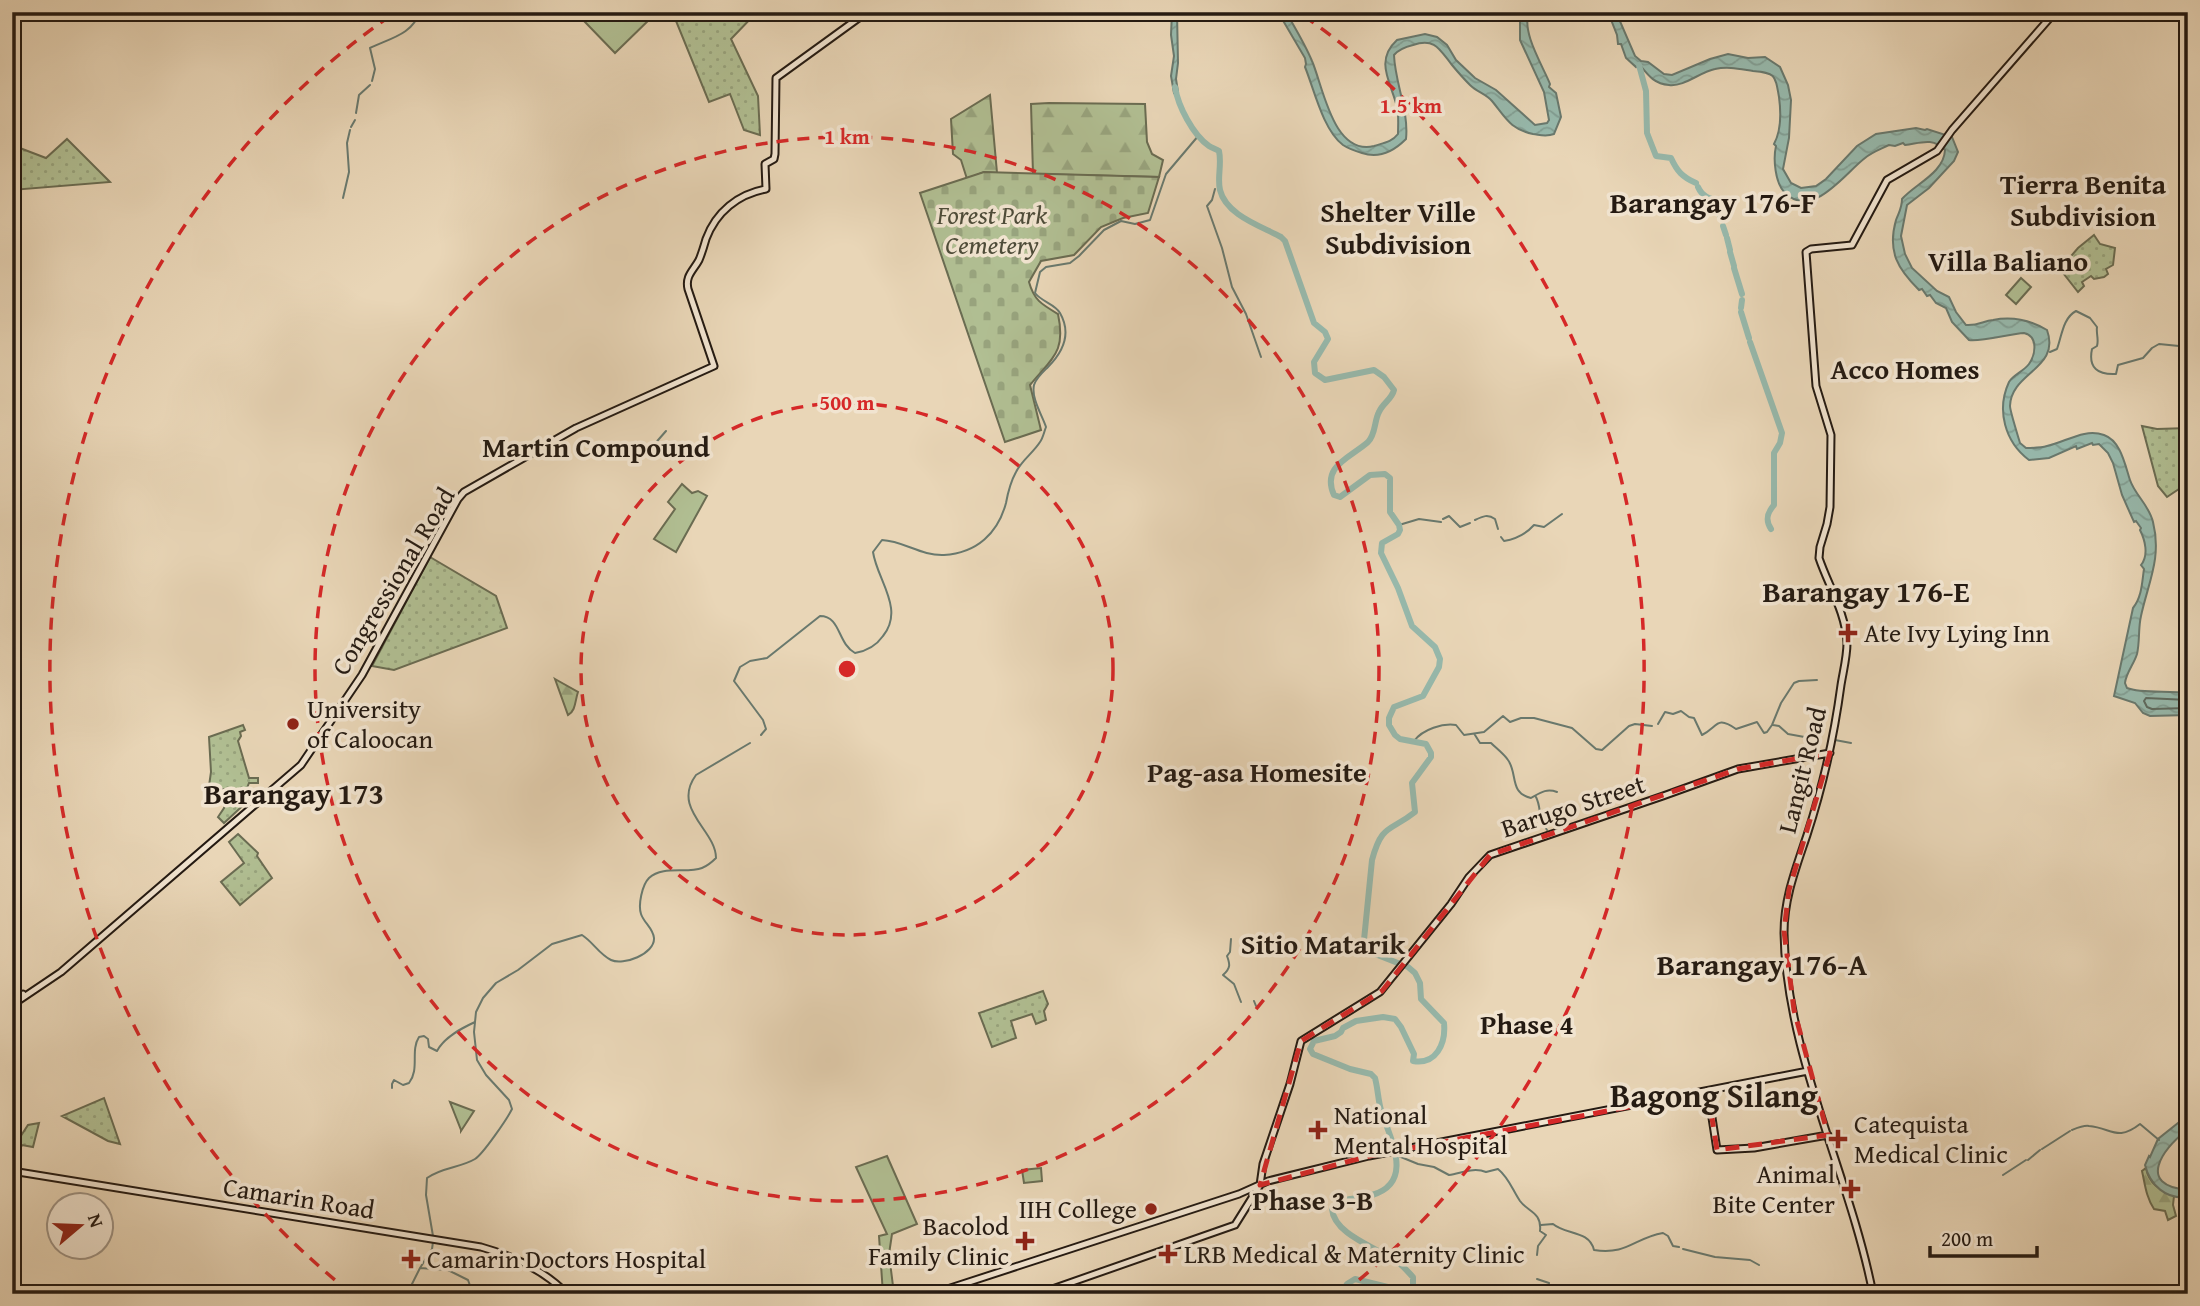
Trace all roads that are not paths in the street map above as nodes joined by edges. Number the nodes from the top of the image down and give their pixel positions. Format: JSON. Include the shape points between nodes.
{"nodes":[{"id":1,"x":867,"y":12,"type":"edge"},
{"id":2,"x":2055,"y":12,"type":"edge"},
{"id":3,"x":1830,"y":753,"type":"junction"},
{"id":4,"x":12,"y":1003,"type":"edge"},
{"id":5,"x":1808,"y":1071,"type":"junction"},
{"id":6,"x":1708,"y":1091,"type":"junction"},
{"id":7,"x":1828,"y":1135,"type":"junction"},
{"id":8,"x":12,"y":1171,"type":"edge"},
{"id":9,"x":1260,"y":1185,"type":"junction"},
{"id":10,"x":567,"y":1294,"type":"edge"},
{"id":11,"x":932,"y":1294,"type":"edge"},
{"id":12,"x":1038,"y":1294,"type":"edge"},
{"id":13,"x":1873,"y":1294,"type":"edge"}],
"edges":[{"from":1,"to":4,"type":"main road","name":"Congressional Road","via":[[776,78],[775,154],[765,164],[766,189],[743,196],[720,214],[686,281],[714,366],[576,428],[464,492],[366,668],[301,765],[61,972]]},
{"from":2,"to":3,"type":"main road","name":"Langit Road","via":[[1941,147],[1887,180],[1852,245],[1807,251],[1816,386],[1831,435],[1830,507],[1819,558],[1847,644]]},
{"from":3,"to":5,"type":"main road","name":"Langit Road","via":[[1787,895],[1784,919],[1787,976]]},
{"from":3,"to":9,"type":"main road","name":"Barugo Street","via":[[1738,769],[1486,857],[1379,993],[1301,1041]]},
{"from":5,"to":6,"type":"main road"},
{"from":5,"to":7,"type":"main road","name":"Langit Road"},
{"from":6,"to":7,"type":"main road","via":[[1717,1150]]},
{"from":6,"to":9,"type":"main road","via":[[1408,1148]]},
{"from":7,"to":13,"type":"main road","name":"Langit Road"},
{"from":8,"to":10,"type":"main road","name":"Camarin Road","via":[[481,1247],[543,1274]]},
{"from":9,"to":11,"type":"main road"},
{"from":9,"to":12,"type":"main road","name":"Barugo Street","via":[[1235,1225]]}]}
